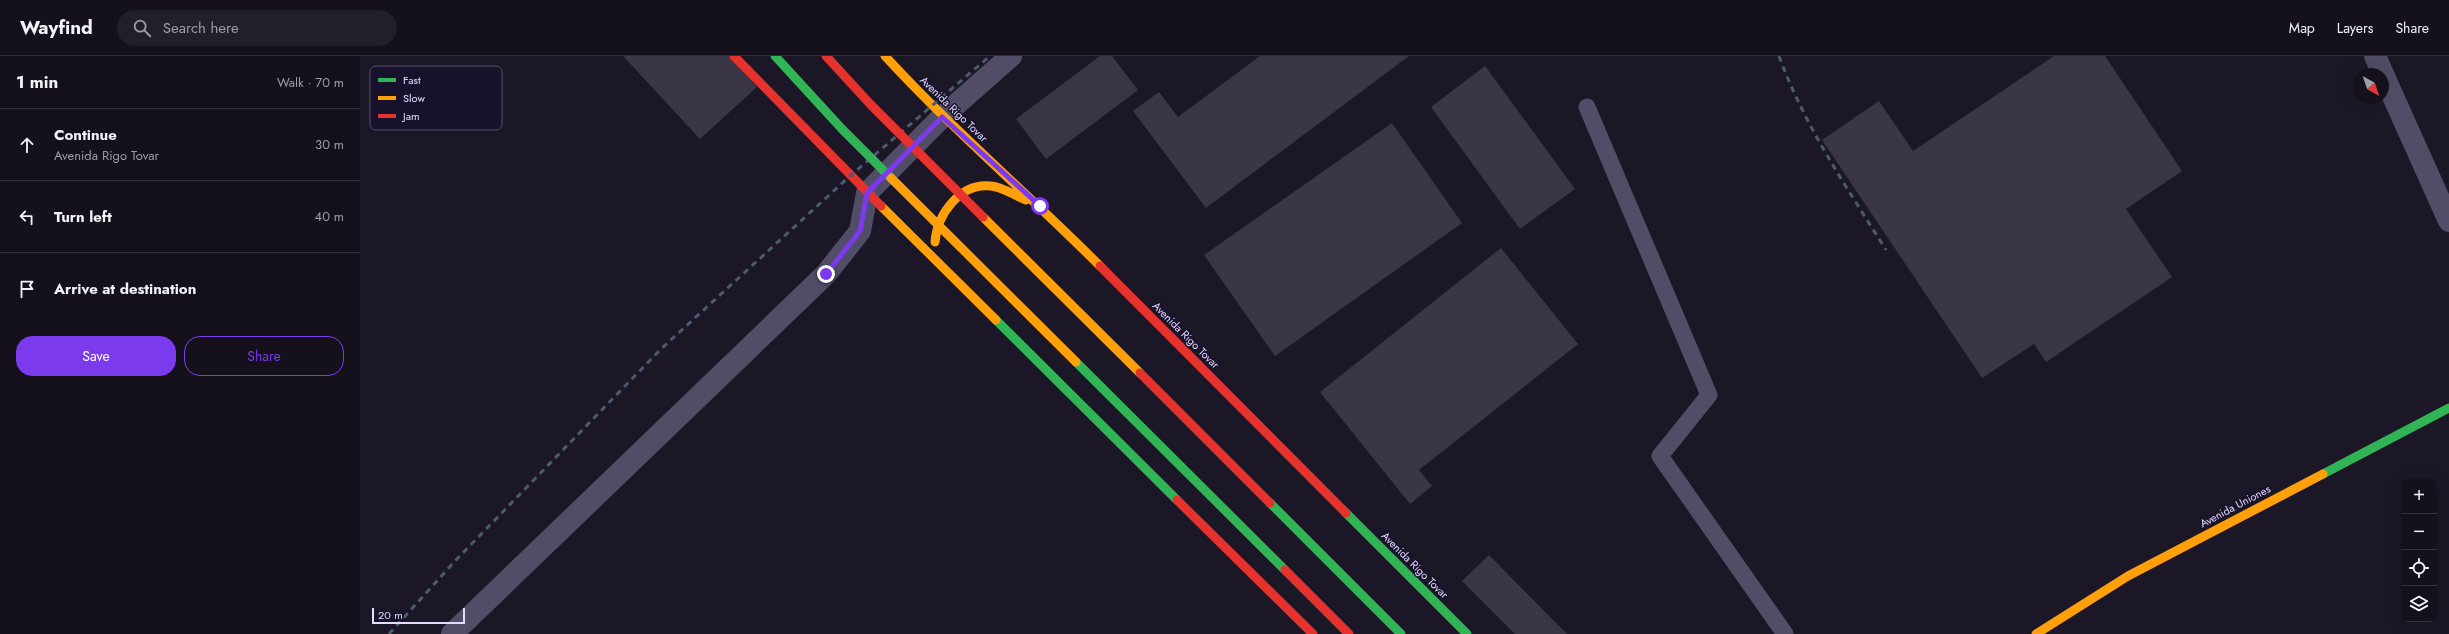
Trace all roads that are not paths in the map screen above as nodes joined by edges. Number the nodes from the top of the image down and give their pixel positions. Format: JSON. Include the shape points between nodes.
{"nodes":[{"id":1,"x":734,"y":56,"type":"edge"},
{"id":2,"x":775,"y":56,"type":"edge"},
{"id":3,"x":826,"y":56,"type":"edge"},
{"id":4,"x":1011,"y":56,"type":"edge"},
{"id":5,"x":2375,"y":56,"type":"edge"},
{"id":6,"x":887,"y":57,"type":"edge"},
{"id":7,"x":2380,"y":68,"type":"edge"},
{"id":8,"x":2389,"y":87,"type":"edge"},
{"id":9,"x":1586,"y":107,"type":"dead end"},
{"id":10,"x":942,"y":117,"type":"junction"},
{"id":11,"x":867,"y":193,"type":"junction"},
{"id":12,"x":1040,"y":206,"type":"junction"},
{"id":13,"x":2449,"y":221,"type":"edge"},
{"id":14,"x":962,"y":287,"type":"junction"},
{"id":15,"x":2449,"y":408,"type":"edge"},
{"id":16,"x":452,"y":634,"type":"edge"},
{"id":17,"x":1313,"y":634,"type":"edge"},
{"id":18,"x":1349,"y":634,"type":"edge"},
{"id":19,"x":1401,"y":634,"type":"edge"},
{"id":20,"x":1467,"y":634,"type":"edge"},
{"id":21,"x":1785,"y":634,"type":"edge"},
{"id":22,"x":2036,"y":634,"type":"edge"}],
"edges":[{"from":1,"to":11,"type":"main road"},
{"from":2,"to":18,"type":"main road","bridge":true,"via":[[842,129]]},
{"from":3,"to":19,"type":"main road","bridge":true},
{"from":4,"to":10,"type":"street"},
{"from":5,"to":7,"type":"street"},
{"from":6,"to":10,"type":"main road","name":"Avenida Rigo Tovar"},
{"from":8,"to":13,"type":"street"},
{"from":9,"to":21,"type":"lane","via":[[1709,395],[1660,456]]},
{"from":10,"to":11,"type":"street"},
{"from":10,"to":12,"type":"main road","name":"Avenida Rigo Tovar"},
{"from":11,"to":14,"type":"main road"},
{"from":11,"to":16,"type":"street","via":[[860,231],[826,274]]},
{"from":12,"to":14,"type":"main road","via":[[991,186],[974,189],[958,196],[946,209],[934,241]]},
{"from":12,"to":20,"type":"main road","name":"Avenida Rigo Tovar"},
{"from":14,"to":17,"type":"main road"},
{"from":15,"to":22,"type":"main road","name":"Avenida Uniones","via":[[2128,576]]}]}
